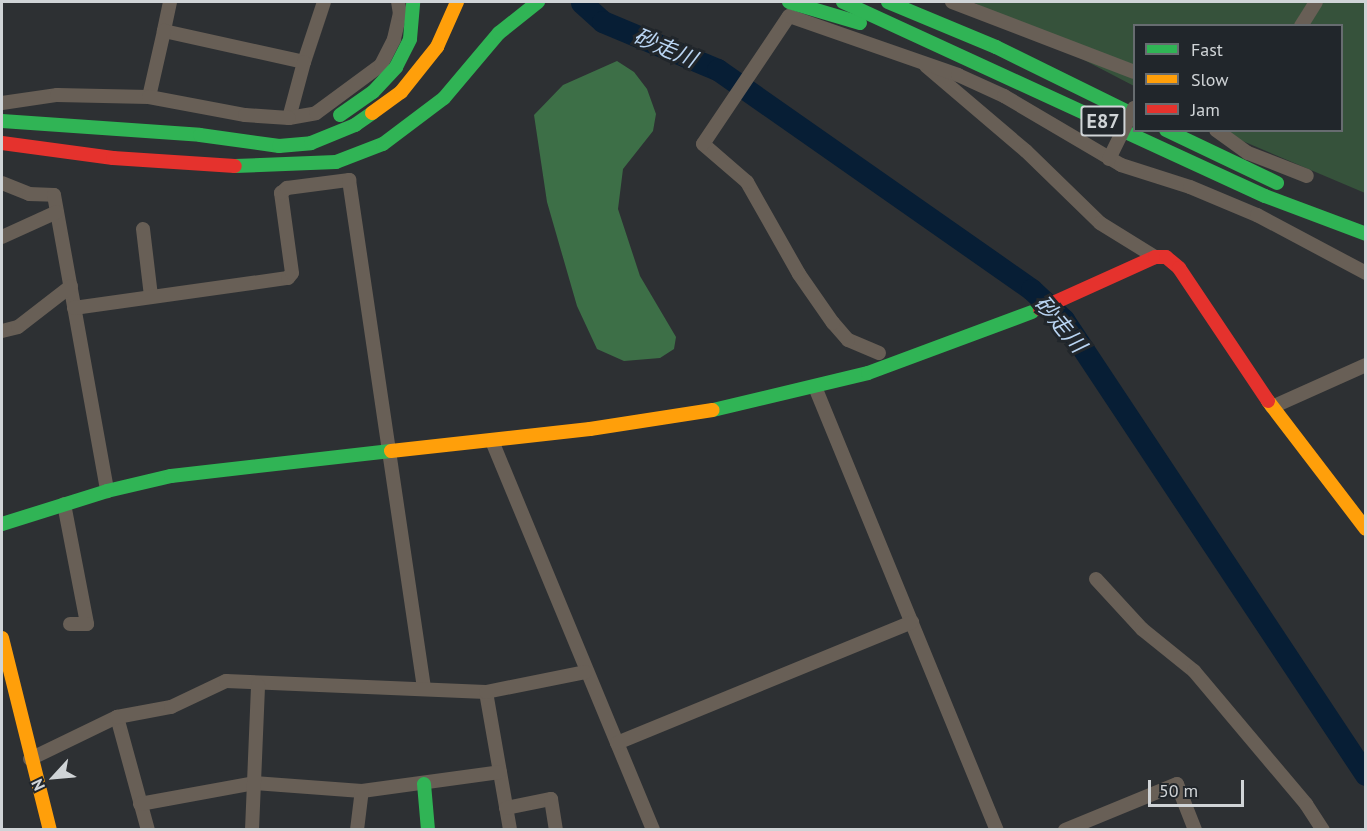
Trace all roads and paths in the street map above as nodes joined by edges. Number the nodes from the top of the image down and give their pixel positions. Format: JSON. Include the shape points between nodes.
{"nodes":[{"id":1,"x":170,"y":2,"type":"edge"},
{"id":2,"x":324,"y":2,"type":"edge"},
{"id":3,"x":398,"y":2,"type":"edge"},
{"id":4,"x":413,"y":2,"type":"edge"},
{"id":5,"x":457,"y":2,"type":"edge"},
{"id":6,"x":473,"y":2,"type":"edge"},
{"id":7,"x":538,"y":2,"type":"edge"},
{"id":8,"x":789,"y":2,"type":"edge"},
{"id":9,"x":843,"y":2,"type":"edge"},
{"id":10,"x":888,"y":2,"type":"edge"},
{"id":11,"x":952,"y":2,"type":"edge"},
{"id":12,"x":1316,"y":2,"type":"edge"},
{"id":13,"x":1302,"y":24,"type":"edge"},
{"id":14,"x":164,"y":31,"type":"junction"},
{"id":15,"x":921,"y":60,"type":"junction"},
{"id":16,"x":304,"y":62,"type":"junction"},
{"id":17,"x":995,"y":69,"type":"junction"},
{"id":18,"x":1133,"y":72,"type":"edge"},
{"id":19,"x":149,"y":97,"type":"junction"},
{"id":20,"x":2,"y":103,"type":"edge"},
{"id":21,"x":1133,"y":110,"type":"edge"},
{"id":22,"x":1133,"y":115,"type":"edge"},
{"id":23,"x":289,"y":118,"type":"junction"},
{"id":24,"x":2,"y":121,"type":"edge"},
{"id":25,"x":1170,"y":132,"type":"edge"},
{"id":26,"x":1222,"y":132,"type":"edge"},
{"id":27,"x":2,"y":143,"type":"edge"},
{"id":28,"x":253,"y":144,"type":"junction"},
{"id":29,"x":1109,"y":159,"type":"junction"},
{"id":30,"x":290,"y":164,"type":"junction"},
{"id":31,"x":1307,"y":176,"type":"dead end"},
{"id":32,"x":2,"y":183,"type":"edge"},
{"id":33,"x":1293,"y":189,"type":"dead end"},
{"id":34,"x":1313,"y":198,"type":"dead end"},
{"id":35,"x":57,"y":212,"type":"junction"},
{"id":36,"x":1365,"y":219,"type":"edge"},
{"id":37,"x":143,"y":229,"type":"dead end"},
{"id":38,"x":1365,"y":234,"type":"edge"},
{"id":39,"x":2,"y":237,"type":"edge"},
{"id":40,"x":1155,"y":257,"type":"junction"},
{"id":41,"x":1365,"y":273,"type":"edge"},
{"id":42,"x":71,"y":286,"type":"junction"},
{"id":43,"x":151,"y":296,"type":"junction"},
{"id":44,"x":74,"y":308,"type":"junction"},
{"id":45,"x":2,"y":331,"type":"edge"},
{"id":46,"x":879,"y":353,"type":"dead end"},
{"id":47,"x":1365,"y":365,"type":"edge"},
{"id":48,"x":815,"y":387,"type":"junction"},
{"id":49,"x":1272,"y":407,"type":"junction"},
{"id":50,"x":492,"y":441,"type":"junction"},
{"id":51,"x":389,"y":452,"type":"junction"},
{"id":52,"x":107,"y":490,"type":"junction"},
{"id":53,"x":64,"y":504,"type":"junction"},
{"id":54,"x":2,"y":524,"type":"edge"},
{"id":55,"x":1365,"y":529,"type":"edge"},
{"id":56,"x":1096,"y":579,"type":"dead end"},
{"id":57,"x":912,"y":622,"type":"junction"},
{"id":58,"x":70,"y":624,"type":"dead end"},
{"id":59,"x":2,"y":638,"type":"edge"},
{"id":60,"x":585,"y":672,"type":"junction"},
{"id":61,"x":258,"y":685,"type":"junction"},
{"id":62,"x":424,"y":688,"type":"junction"},
{"id":63,"x":486,"y":692,"type":"junction"},
{"id":64,"x":117,"y":717,"type":"junction"},
{"id":65,"x":617,"y":743,"type":"junction"},
{"id":66,"x":30,"y":759,"type":"junction"},
{"id":67,"x":500,"y":772,"type":"junction"},
{"id":68,"x":254,"y":783,"type":"junction"},
{"id":69,"x":424,"y":784,"type":"junction"},
{"id":70,"x":363,"y":792,"type":"junction"},
{"id":71,"x":140,"y":804,"type":"junction"},
{"id":72,"x":506,"y":808,"type":"junction"},
{"id":73,"x":50,"y":830,"type":"edge"},
{"id":74,"x":148,"y":830,"type":"edge"},
{"id":75,"x":252,"y":830,"type":"edge"},
{"id":76,"x":357,"y":830,"type":"edge"},
{"id":77,"x":428,"y":830,"type":"edge"},
{"id":78,"x":510,"y":830,"type":"edge"},
{"id":79,"x":556,"y":830,"type":"edge"},
{"id":80,"x":653,"y":830,"type":"edge"},
{"id":81,"x":997,"y":830,"type":"edge"},
{"id":82,"x":1065,"y":830,"type":"edge"},
{"id":83,"x":1196,"y":830,"type":"edge"},
{"id":84,"x":1323,"y":830,"type":"edge"}],
"edges":[{"from":1,"to":14,"type":"street"},
{"from":2,"to":16,"type":"street"},
{"from":3,"to":23,"type":"street","via":[[400,14],[394,39],[381,65],[316,112]]},
{"from":4,"to":28,"type":"main road","via":[[413,26],[405,51],[373,92],[324,123]]},
{"from":5,"to":28,"type":"main road","via":[[437,46],[415,77],[378,110],[341,132],[311,143]]},
{"from":6,"to":30,"type":"main road","via":[[442,63],[402,111],[354,143]]},
{"from":7,"to":30,"type":"main road","via":[[499,33],[444,98],[402,132],[336,162]]},
{"from":8,"to":17,"type":"main road","via":[[842,16],[982,70]]},
{"from":9,"to":17,"type":"main road","number":"E87"},
{"from":10,"to":22,"type":"main road","number":"E87","via":[[996,47]]},
{"from":11,"to":18,"type":"street"},
{"from":12,"to":13,"type":"street"},
{"from":14,"to":16,"type":"street"},
{"from":14,"to":19,"type":"street"},
{"from":15,"to":29,"type":"street","via":[[1004,96]]},
{"from":15,"to":40,"type":"street","via":[[1026,151],[1080,207]]},
{"from":15,"to":46,"type":"street","via":[[789,16],[703,144],[747,182],[832,323],[849,340]]},
{"from":16,"to":23,"type":"street"},
{"from":17,"to":38,"type":"main road","number":"E87","via":[[1191,163]]},
{"from":19,"to":20,"type":"street","via":[[57,95]]},
{"from":19,"to":23,"type":"street","via":[[245,115]]},
{"from":21,"to":29,"type":"street","bridge":true},
{"from":24,"to":28,"type":"main road","via":[[200,135]]},
{"from":25,"to":33,"type":"main road"},
{"from":26,"to":31,"type":"street","via":[[1248,153]]},
{"from":27,"to":30,"type":"main road","via":[[113,158],[237,166]]},
{"from":29,"to":41,"type":"street","via":[[1257,215]]},
{"from":32,"to":35,"type":"street","via":[[29,194],[54,195]]},
{"from":34,"to":36,"type":"main road"},
{"from":35,"to":39,"type":"street"},
{"from":35,"to":42,"type":"street","via":[[61,217]]},
{"from":37,"to":43,"type":"street"},
{"from":40,"to":48,"type":"main road","via":[[961,342]]},
{"from":40,"to":49,"type":"main road","via":[[1166,257],[1179,268]]},
{"from":42,"to":44,"type":"street"},
{"from":42,"to":45,"type":"street","via":[[18,327]]},
{"from":43,"to":44,"type":"street"},
{"from":43,"to":51,"type":"street","via":[[289,278],[280,193],[286,188],[349,180]]},
{"from":44,"to":52,"type":"street"},
{"from":47,"to":49,"type":"street"},
{"from":48,"to":50,"type":"main road","via":[[678,417]]},
{"from":48,"to":57,"type":"street"},
{"from":49,"to":55,"type":"main road"},
{"from":50,"to":51,"type":"main road"},
{"from":50,"to":60,"type":"street"},
{"from":51,"to":52,"type":"main road","via":[[171,476]]},
{"from":51,"to":62,"type":"street"},
{"from":52,"to":53,"type":"main road"},
{"from":53,"to":54,"type":"main road"},
{"from":53,"to":58,"type":"street","via":[[87,624]]},
{"from":56,"to":84,"type":"street","via":[[1142,629],[1194,671],[1306,804]]},
{"from":57,"to":65,"type":"street"},
{"from":57,"to":81,"type":"street"},
{"from":59,"to":66,"type":"main road"},
{"from":60,"to":63,"type":"street"},
{"from":60,"to":65,"type":"street"},
{"from":61,"to":62,"type":"street"},
{"from":61,"to":64,"type":"street","via":[[226,681],[171,707]]},
{"from":61,"to":68,"type":"street"},
{"from":62,"to":63,"type":"street"},
{"from":63,"to":67,"type":"street"},
{"from":64,"to":66,"type":"street"},
{"from":64,"to":71,"type":"street"},
{"from":65,"to":80,"type":"street"},
{"from":66,"to":73,"type":"main road"},
{"from":67,"to":69,"type":"street"},
{"from":67,"to":72,"type":"street"},
{"from":68,"to":70,"type":"street"},
{"from":68,"to":71,"type":"street"},
{"from":68,"to":75,"type":"street"},
{"from":69,"to":70,"type":"street"},
{"from":69,"to":77,"type":"main road"},
{"from":70,"to":76,"type":"street"},
{"from":71,"to":74,"type":"street"},
{"from":72,"to":78,"type":"street"},
{"from":72,"to":79,"type":"street","via":[[551,799]]},
{"from":82,"to":83,"type":"street","via":[[1177,784]]}]}
